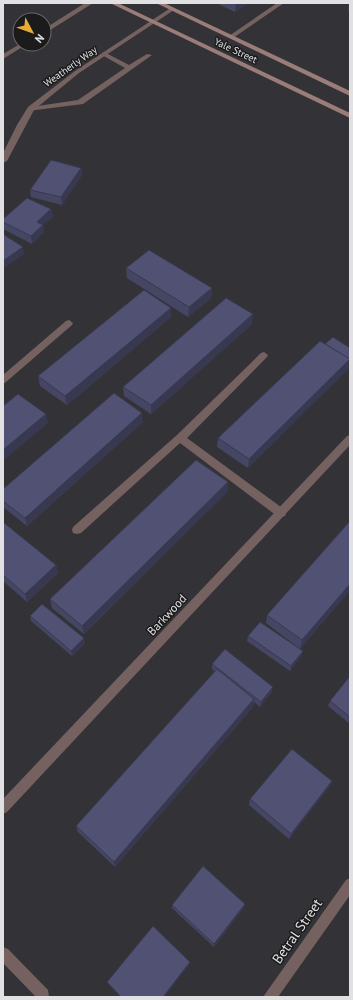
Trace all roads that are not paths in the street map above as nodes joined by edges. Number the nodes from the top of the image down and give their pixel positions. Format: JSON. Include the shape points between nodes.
{"nodes":[{"id":1,"x":90,"y":3,"type":"edge"},
{"id":2,"x":113,"y":3,"type":"edge"},
{"id":3,"x":159,"y":3,"type":"edge"},
{"id":4,"x":281,"y":3,"type":"edge"},
{"id":5,"x":172,"y":9,"type":"junction"},
{"id":6,"x":152,"y":22,"type":"junction"},
{"id":7,"x":52,"y":27,"type":"edge"},
{"id":8,"x":231,"y":37,"type":"junction"},
{"id":9,"x":12,"y":51,"type":"edge"},
{"id":10,"x":104,"y":54,"type":"junction"},
{"id":11,"x":149,"y":55,"type":"dead end"},
{"id":12,"x":3,"y":57,"type":"edge"},
{"id":13,"x":129,"y":68,"type":"junction"},
{"id":14,"x":348,"y":91,"type":"edge"},
{"id":15,"x":31,"y":110,"type":"junction"},
{"id":16,"x":350,"y":116,"type":"edge"},
{"id":17,"x":3,"y":161,"type":"edge"},
{"id":18,"x":69,"y":323,"type":"dead end"},
{"id":19,"x":264,"y":355,"type":"dead end"},
{"id":20,"x":3,"y":380,"type":"edge"},
{"id":21,"x":180,"y":438,"type":"junction"},
{"id":22,"x":350,"y":440,"type":"edge"},
{"id":23,"x":281,"y":513,"type":"junction"},
{"id":24,"x":77,"y":530,"type":"dead end"},
{"id":25,"x":3,"y":808,"type":"edge"},
{"id":26,"x":350,"y":884,"type":"edge"},
{"id":27,"x":3,"y":954,"type":"edge"},
{"id":28,"x":43,"y":995,"type":"dead end"},
{"id":29,"x":270,"y":997,"type":"edge"}],
"edges":[{"from":1,"to":7,"type":"street"},
{"from":2,"to":6,"type":"main road","name":"Yale Street"},
{"from":3,"to":5,"type":"main road","name":"Yale Street"},
{"from":4,"to":8,"type":"street"},
{"from":5,"to":6,"type":"street","name":"Weatherly Way"},
{"from":5,"to":8,"type":"main road","name":"Yale Street"},
{"from":6,"to":10,"type":"street","name":"Weatherly Way"},
{"from":6,"to":16,"type":"main road","name":"Yale Street"},
{"from":8,"to":14,"type":"main road","name":"Yale Street"},
{"from":9,"to":12,"type":"street"},
{"from":10,"to":13,"type":"street"},
{"from":10,"to":15,"type":"street","name":"Weatherly Way","via":[[55,87]]},
{"from":11,"to":13,"type":"street"},
{"from":13,"to":15,"type":"street","via":[[80,102]]},
{"from":15,"to":17,"type":"street","name":"Weatherly Way"},
{"from":18,"to":20,"type":"street"},
{"from":19,"to":21,"type":"street"},
{"from":21,"to":23,"type":"street"},
{"from":21,"to":24,"type":"street"},
{"from":22,"to":23,"type":"street","name":"Barkwood"},
{"from":23,"to":25,"type":"street","name":"Barkwood"},
{"from":26,"to":29,"type":"street","name":"Betral Street"},
{"from":27,"to":28,"type":"street"}]}
